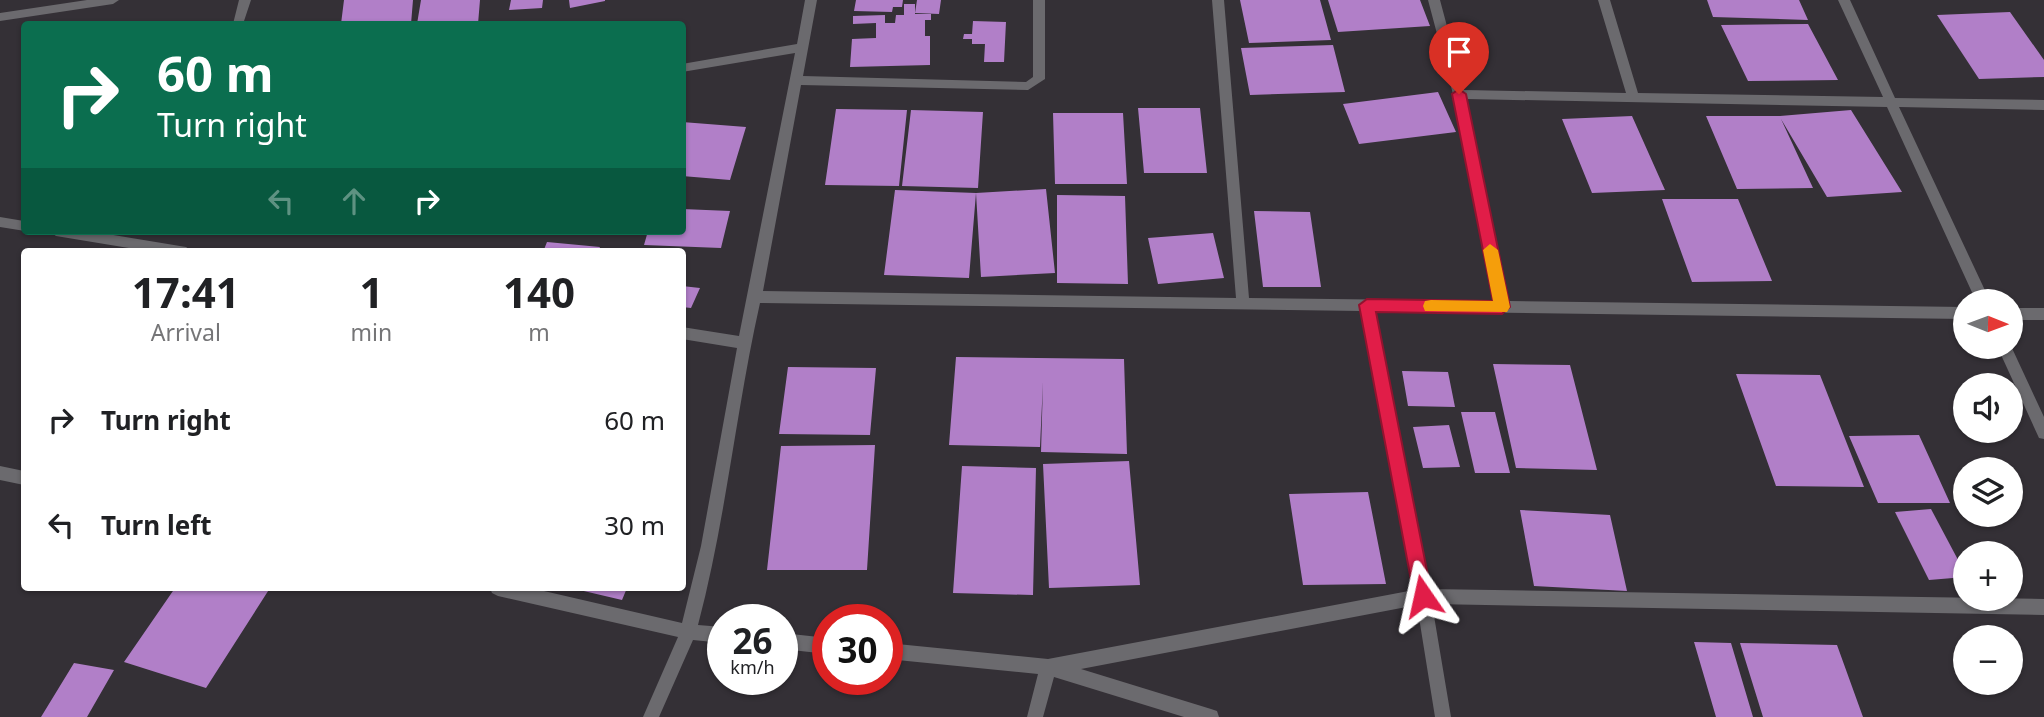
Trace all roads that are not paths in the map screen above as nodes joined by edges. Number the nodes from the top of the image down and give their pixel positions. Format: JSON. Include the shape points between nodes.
{"nodes":[{"id":1,"x":113,"y":0,"type":"edge"},
{"id":2,"x":245,"y":0,"type":"edge"},
{"id":3,"x":811,"y":0,"type":"edge"},
{"id":4,"x":1039,"y":0,"type":"edge"},
{"id":5,"x":1219,"y":0,"type":"edge"},
{"id":6,"x":1434,"y":0,"type":"edge"},
{"id":7,"x":1604,"y":0,"type":"edge"},
{"id":8,"x":1844,"y":0,"type":"edge"},
{"id":9,"x":0,"y":17,"type":"edge"},
{"id":10,"x":239,"y":21,"type":"edge"},
{"id":11,"x":800,"y":48,"type":"junction"},
{"id":12,"x":686,"y":67,"type":"edge"},
{"id":13,"x":794,"y":80,"type":"junction"},
{"id":14,"x":1459,"y":94,"type":"junction"},
{"id":15,"x":1633,"y":97,"type":"junction"},
{"id":16,"x":1891,"y":102,"type":"junction"},
{"id":17,"x":2044,"y":105,"type":"edge"},
{"id":18,"x":0,"y":222,"type":"edge"},
{"id":19,"x":21,"y":226,"type":"edge"},
{"id":20,"x":81,"y":235,"type":"edge"},
{"id":21,"x":142,"y":235,"type":"edge"},
{"id":22,"x":136,"y":244,"type":"junction"},
{"id":23,"x":161,"y":248,"type":"edge"},
{"id":24,"x":1977,"y":289,"type":"edge"},
{"id":25,"x":755,"y":297,"type":"junction"},
{"id":26,"x":1243,"y":303,"type":"junction"},
{"id":27,"x":1367,"y":305,"type":"junction"},
{"id":28,"x":1502,"y":307,"type":"junction"},
{"id":29,"x":1953,"y":313,"type":"edge"},
{"id":30,"x":2023,"y":314,"type":"edge"},
{"id":31,"x":2044,"y":314,"type":"edge"},
{"id":32,"x":686,"y":334,"type":"edge"},
{"id":33,"x":743,"y":343,"type":"junction"},
{"id":34,"x":2010,"y":359,"type":"edge"},
{"id":35,"x":2044,"y":433,"type":"edge"},
{"id":36,"x":0,"y":473,"type":"edge"},
{"id":37,"x":21,"y":477,"type":"edge"},
{"id":38,"x":511,"y":591,"type":"edge"},
{"id":39,"x":1423,"y":596,"type":"junction"},
{"id":40,"x":2044,"y":607,"type":"edge"},
{"id":41,"x":688,"y":632,"type":"junction"},
{"id":42,"x":707,"y":634,"type":"edge"},
{"id":43,"x":903,"y":653,"type":"edge"},
{"id":44,"x":1048,"y":667,"type":"junction"},
{"id":45,"x":650,"y":717,"type":"edge"},
{"id":46,"x":1035,"y":717,"type":"edge"},
{"id":47,"x":1211,"y":717,"type":"edge"},
{"id":48,"x":1443,"y":717,"type":"edge"}],
"edges":[{"from":1,"to":9,"type":"street"},
{"from":2,"to":10,"type":"street"},
{"from":3,"to":11,"type":"street"},
{"from":4,"to":13,"type":"street","via":[[1039,79],[1028,86]]},
{"from":5,"to":26,"type":"street"},
{"from":6,"to":14,"type":"street"},
{"from":7,"to":15,"type":"street"},
{"from":8,"to":16,"type":"street"},
{"from":11,"to":12,"type":"street"},
{"from":11,"to":13,"type":"street"},
{"from":13,"to":25,"type":"street"},
{"from":14,"to":15,"type":"street"},
{"from":14,"to":28,"type":"street"},
{"from":15,"to":16,"type":"street"},
{"from":16,"to":17,"type":"street"},
{"from":16,"to":24,"type":"street"},
{"from":18,"to":19,"type":"street"},
{"from":20,"to":22,"type":"street"},
{"from":21,"to":22,"type":"street"},
{"from":22,"to":23,"type":"street"},
{"from":25,"to":26,"type":"street"},
{"from":25,"to":33,"type":"street"},
{"from":26,"to":27,"type":"street"},
{"from":27,"to":28,"type":"street"},
{"from":27,"to":39,"type":"street"},
{"from":28,"to":29,"type":"street"},
{"from":30,"to":31,"type":"street"},
{"from":32,"to":33,"type":"street"},
{"from":33,"to":41,"type":"street","via":[[701,583]]},
{"from":34,"to":35,"type":"street"},
{"from":36,"to":37,"type":"street"},
{"from":38,"to":41,"type":"street"},
{"from":39,"to":40,"type":"street"},
{"from":39,"to":44,"type":"street"},
{"from":39,"to":48,"type":"street"},
{"from":41,"to":42,"type":"street"},
{"from":41,"to":45,"type":"street"},
{"from":43,"to":44,"type":"street"},
{"from":44,"to":46,"type":"street"},
{"from":44,"to":47,"type":"street"}]}
